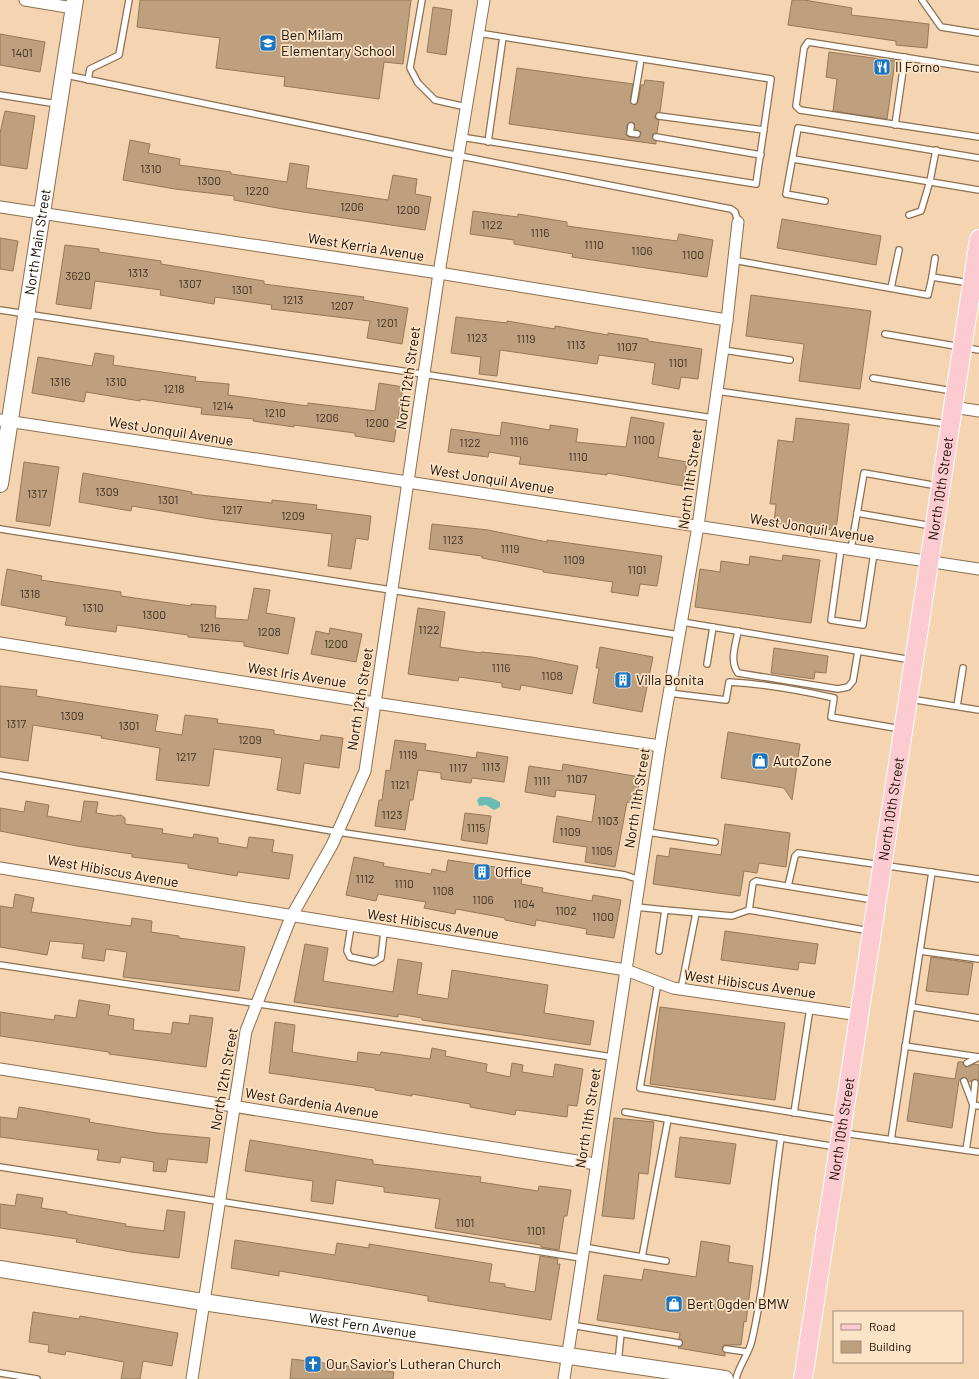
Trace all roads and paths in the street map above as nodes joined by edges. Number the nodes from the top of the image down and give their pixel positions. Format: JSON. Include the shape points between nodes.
{"nodes":[{"id":1,"x":25,"y":0,"type":"edge"},
{"id":2,"x":129,"y":0,"type":"edge"},
{"id":3,"x":422,"y":0,"type":"edge"},
{"id":4,"x":484,"y":0,"type":"edge"},
{"id":5,"x":922,"y":0,"type":"edge"},
{"id":6,"x":74,"y":4,"type":"edge"},
{"id":7,"x":478,"y":33,"type":"junction"},
{"id":8,"x":979,"y":33,"type":"edge"},
{"id":9,"x":503,"y":37,"type":"junction"},
{"id":10,"x":905,"y":57,"type":"junction"},
{"id":11,"x":641,"y":59,"type":"junction"},
{"id":12,"x":979,"y":69,"type":"edge"},
{"id":13,"x":63,"y":74,"type":"junction"},
{"id":14,"x":88,"y":80,"type":"junction"},
{"id":15,"x":0,"y":95,"type":"edge"},
{"id":16,"x":634,"y":101,"type":"dead end"},
{"id":17,"x":59,"y":104,"type":"junction"},
{"id":18,"x":466,"y":107,"type":"junction"},
{"id":19,"x":659,"y":116,"type":"dead end"},
{"id":20,"x":895,"y":125,"type":"junction"},
{"id":21,"x":631,"y":126,"type":"dead end"},
{"id":22,"x":764,"y":130,"type":"junction"},
{"id":23,"x":637,"y":134,"type":"dead end"},
{"id":24,"x":461,"y":137,"type":"junction"},
{"id":25,"x":656,"y":137,"type":"dead end"},
{"id":26,"x":979,"y":137,"type":"edge"},
{"id":27,"x":488,"y":142,"type":"junction"},
{"id":28,"x":936,"y":150,"type":"junction"},
{"id":29,"x":761,"y":155,"type":"junction"},
{"id":30,"x":458,"y":156,"type":"junction"},
{"id":31,"x":979,"y":158,"type":"edge"},
{"id":32,"x":792,"y":159,"type":"junction"},
{"id":33,"x":930,"y":181,"type":"junction"},
{"id":34,"x":979,"y":190,"type":"edge"},
{"id":35,"x":825,"y":201,"type":"dead end"},
{"id":36,"x":0,"y":207,"type":"edge"},
{"id":37,"x":42,"y":213,"type":"junction"},
{"id":38,"x":909,"y":215,"type":"dead end"},
{"id":39,"x":738,"y":222,"type":"joint"},
{"id":40,"x":979,"y":239,"type":"edge"},
{"id":41,"x":898,"y":250,"type":"dead end"},
{"id":42,"x":935,"y":258,"type":"dead end"},
{"id":43,"x":733,"y":260,"type":"junction"},
{"id":44,"x":439,"y":273,"type":"junction"},
{"id":45,"x":932,"y":277,"type":"junction"},
{"id":46,"x":972,"y":284,"type":"junction"},
{"id":47,"x":891,"y":288,"type":"junction"},
{"id":48,"x":0,"y":310,"type":"edge"},
{"id":49,"x":26,"y":314,"type":"junction"},
{"id":50,"x":727,"y":320,"type":"junction"},
{"id":51,"x":885,"y":334,"type":"dead end"},
{"id":52,"x":971,"y":349,"type":"edge"},
{"id":53,"x":723,"y":350,"type":"junction"},
{"id":54,"x":790,"y":360,"type":"dead end"},
{"id":55,"x":424,"y":374,"type":"junction"},
{"id":56,"x":873,"y":378,"type":"dead end"},
{"id":57,"x":717,"y":391,"type":"junction"},
{"id":58,"x":953,"y":407,"type":"junction"},
{"id":59,"x":979,"y":411,"type":"edge"},
{"id":60,"x":713,"y":418,"type":"junction"},
{"id":61,"x":5,"y":421,"type":"edge"},
{"id":62,"x":408,"y":482,"type":"junction"},
{"id":63,"x":0,"y":484,"type":"edge"},
{"id":64,"x":941,"y":486,"type":"junction"},
{"id":65,"x":857,"y":513,"type":"junction"},
{"id":66,"x":698,"y":526,"type":"junction"},
{"id":67,"x":934,"y":526,"type":"junction"},
{"id":68,"x":0,"y":529,"type":"edge"},
{"id":69,"x":846,"y":548,"type":"junction"},
{"id":70,"x":874,"y":553,"type":"junction"},
{"id":71,"x":929,"y":561,"type":"junction"},
{"id":72,"x":979,"y":569,"type":"edge"},
{"id":73,"x":392,"y":590,"type":"junction"},
{"id":74,"x":682,"y":622,"type":"junction"},
{"id":75,"x":713,"y":627,"type":"junction"},
{"id":76,"x":738,"y":631,"type":"junction"},
{"id":77,"x":679,"y":635,"type":"junction"},
{"id":78,"x":0,"y":643,"type":"edge"},
{"id":79,"x":858,"y":651,"type":"junction"},
{"id":80,"x":914,"y":660,"type":"junction"},
{"id":81,"x":707,"y":664,"type":"dead end"},
{"id":82,"x":964,"y":668,"type":"dead end"},
{"id":83,"x":669,"y":693,"type":"junction"},
{"id":84,"x":908,"y":699,"type":"junction"},
{"id":85,"x":375,"y":703,"type":"junction"},
{"id":86,"x":957,"y":706,"type":"junction"},
{"id":87,"x":979,"y":710,"type":"edge"},
{"id":88,"x":903,"y":730,"type":"junction"},
{"id":89,"x":660,"y":746,"type":"junction"},
{"id":90,"x":0,"y":774,"type":"edge"},
{"id":91,"x":338,"y":832,"type":"junction"},
{"id":92,"x":647,"y":832,"type":"junction"},
{"id":93,"x":715,"y":842,"type":"dead end"},
{"id":94,"x":882,"y":865,"type":"junction"},
{"id":95,"x":0,"y":868,"type":"edge"},
{"id":96,"x":932,"y":872,"type":"junction"},
{"id":97,"x":640,"y":880,"type":"junction"},
{"id":98,"x":979,"y":880,"type":"edge"},
{"id":99,"x":788,"y":886,"type":"junction"},
{"id":100,"x":877,"y":901,"type":"junction"},
{"id":101,"x":636,"y":907,"type":"junction"},
{"id":102,"x":665,"y":910,"type":"junction"},
{"id":103,"x":749,"y":910,"type":"junction"},
{"id":104,"x":696,"y":914,"type":"junction"},
{"id":105,"x":291,"y":917,"type":"junction"},
{"id":106,"x":351,"y":926,"type":"junction"},
{"id":107,"x":872,"y":931,"type":"junction"},
{"id":108,"x":384,"y":932,"type":"junction"},
{"id":109,"x":659,"y":951,"type":"dead end"},
{"id":110,"x":920,"y":951,"type":"junction"},
{"id":111,"x":979,"y":959,"type":"edge"},
{"id":112,"x":0,"y":965,"type":"edge"},
{"id":113,"x":626,"y":970,"type":"junction"},
{"id":114,"x":658,"y":982,"type":"junction"},
{"id":115,"x":681,"y":989,"type":"junction"},
{"id":116,"x":257,"y":1004,"type":"junction"},
{"id":117,"x":912,"y":1007,"type":"junction"},
{"id":118,"x":810,"y":1008,"type":"junction"},
{"id":119,"x":979,"y":1014,"type":"edge"},
{"id":120,"x":859,"y":1015,"type":"junction"},
{"id":121,"x":969,"y":1017,"type":"junction"},
{"id":122,"x":979,"y":1018,"type":"edge"},
{"id":123,"x":905,"y":1046,"type":"junction"},
{"id":124,"x":612,"y":1057,"type":"junction"},
{"id":125,"x":979,"y":1057,"type":"edge"},
{"id":126,"x":979,"y":1061,"type":"edge"},
{"id":127,"x":967,"y":1063,"type":"dead end"},
{"id":128,"x":978,"y":1065,"type":"edge"},
{"id":129,"x":0,"y":1069,"type":"edge"},
{"id":130,"x":964,"y":1081,"type":"dead end"},
{"id":131,"x":975,"y":1083,"type":"dead end"},
{"id":132,"x":979,"y":1096,"type":"edge"},
{"id":133,"x":973,"y":1105,"type":"junction"},
{"id":134,"x":234,"y":1106,"type":"junction"},
{"id":135,"x":979,"y":1106,"type":"edge"},
{"id":136,"x":625,"y":1112,"type":"dead end"},
{"id":137,"x":794,"y":1113,"type":"junction"},
{"id":138,"x":668,"y":1119,"type":"junction"},
{"id":139,"x":840,"y":1133,"type":"junction"},
{"id":140,"x":781,"y":1138,"type":"junction"},
{"id":141,"x":891,"y":1140,"type":"junction"},
{"id":142,"x":966,"y":1150,"type":"junction"},
{"id":143,"x":979,"y":1152,"type":"edge"},
{"id":144,"x":596,"y":1164,"type":"junction"},
{"id":145,"x":0,"y":1167,"type":"edge"},
{"id":146,"x":219,"y":1200,"type":"junction"},
{"id":147,"x":582,"y":1253,"type":"junction"},
{"id":148,"x":642,"y":1257,"type":"junction"},
{"id":149,"x":666,"y":1261,"type":"dead end"},
{"id":150,"x":0,"y":1269,"type":"edge"},
{"id":151,"x":203,"y":1302,"type":"junction"},
{"id":152,"x":571,"y":1325,"type":"junction"},
{"id":153,"x":621,"y":1333,"type":"junction"},
{"id":154,"x":678,"y":1343,"type":"dead end"},
{"id":155,"x":726,"y":1349,"type":"dead end"},
{"id":156,"x":747,"y":1352,"type":"junction"},
{"id":157,"x":567,"y":1357,"type":"junction"},
{"id":158,"x":618,"y":1364,"type":"junction"},
{"id":159,"x":0,"y":1373,"type":"edge"},
{"id":160,"x":36,"y":1379,"type":"edge"},
{"id":161,"x":192,"y":1379,"type":"edge"},
{"id":162,"x":564,"y":1379,"type":"edge"},
{"id":163,"x":725,"y":1379,"type":"edge"},
{"id":164,"x":736,"y":1379,"type":"edge"},
{"id":165,"x":802,"y":1379,"type":"edge"}],
"edges":[{"from":1,"to":6,"type":"street"},
{"from":2,"to":14,"type":"lane","via":[[119,55],[90,69]]},
{"from":3,"to":18,"type":"lane","via":[[410,68],[418,83],[435,100]]},
{"from":4,"to":7,"type":"street","name":"North 12th Street"},
{"from":5,"to":8,"type":"lane","via":[[941,27]]},
{"from":6,"to":13,"type":"street","name":"North Main Street"},
{"from":7,"to":9,"type":"lane"},
{"from":7,"to":18,"type":"street","name":"North 12th Street"},
{"from":9,"to":11,"type":"lane"},
{"from":9,"to":27,"type":"lane"},
{"from":10,"to":12,"type":"lane"},
{"from":10,"to":20,"type":"lane"},
{"from":10,"to":20,"type":"lane","via":[[808,42],[804,48],[796,106],[800,110]]},
{"from":11,"to":16,"type":"lane"},
{"from":11,"to":22,"type":"lane","via":[[771,79]]},
{"from":13,"to":14,"type":"lane"},
{"from":13,"to":17,"type":"street","name":"North Main Street"},
{"from":14,"to":30,"type":"lane"},
{"from":15,"to":17,"type":"lane"},
{"from":17,"to":37,"type":"street","name":"North Main Street"},
{"from":18,"to":24,"type":"street","name":"North 12th Street"},
{"from":19,"to":22,"type":"lane"},
{"from":20,"to":26,"type":"lane"},
{"from":21,"to":23,"type":"lane","via":[[630,133]]},
{"from":22,"to":29,"type":"lane"},
{"from":24,"to":27,"type":"lane"},
{"from":24,"to":30,"type":"street","name":"North 12th Street"},
{"from":25,"to":29,"type":"lane"},
{"from":27,"to":29,"type":"lane","via":[[756,184]]},
{"from":28,"to":31,"type":"lane"},
{"from":28,"to":32,"type":"lane","via":[[798,128]]},
{"from":28,"to":33,"type":"lane"},
{"from":30,"to":39,"type":"lane","via":[[731,209],[735,212]]},
{"from":30,"to":44,"type":"street","name":"North 12th Street"},
{"from":32,"to":33,"type":"lane"},
{"from":32,"to":35,"type":"lane","via":[[786,194]]},
{"from":33,"to":34,"type":"lane"},
{"from":33,"to":38,"type":"lane","via":[[921,210]]},
{"from":36,"to":37,"type":"street","name":"West Kerria Avenue"},
{"from":37,"to":44,"type":"street","name":"West Kerria Avenue"},
{"from":37,"to":49,"type":"street","name":"North Main Street"},
{"from":39,"to":43,"type":"street","name":"North 11th Street"},
{"from":40,"to":46,"type":"main road","name":"North 10th Street"},
{"from":41,"to":47,"type":"lane"},
{"from":42,"to":45,"type":"lane"},
{"from":43,"to":47,"type":"lane"},
{"from":43,"to":50,"type":"street","name":"North 11th Street"},
{"from":44,"to":50,"type":"street","name":"West Kerria Avenue"},
{"from":44,"to":55,"type":"street","name":"North 12th Street"},
{"from":45,"to":46,"type":"lane"},
{"from":45,"to":47,"type":"lane","via":[[928,294]]},
{"from":46,"to":52,"type":"main road","name":"North 10th Street"},
{"from":48,"to":49,"type":"lane"},
{"from":49,"to":55,"type":"lane"},
{"from":49,"to":61,"type":"street","name":"North Main Street"},
{"from":50,"to":53,"type":"street","name":"North 11th Street"},
{"from":51,"to":52,"type":"lane"},
{"from":52,"to":58,"type":"main road","name":"North 10th Street"},
{"from":53,"to":54,"type":"lane"},
{"from":53,"to":57,"type":"street","name":"North 11th Street"},
{"from":55,"to":60,"type":"lane"},
{"from":55,"to":62,"type":"street","name":"North 12th Street"},
{"from":56,"to":58,"type":"lane"},
{"from":57,"to":58,"type":"lane"},
{"from":57,"to":60,"type":"street","name":"North 11th Street"},
{"from":58,"to":59,"type":"street"},
{"from":58,"to":64,"type":"main road","name":"North 10th Street"},
{"from":60,"to":66,"type":"street","name":"North 11th Street"},
{"from":61,"to":62,"type":"street","name":"West Jonquil Avenue"},
{"from":61,"to":63,"type":"street","name":"North Main Street"},
{"from":62,"to":66,"type":"street","name":"West Jonquil Avenue"},
{"from":62,"to":73,"type":"street","name":"North 12th Street"},
{"from":64,"to":65,"type":"lane","via":[[864,473]]},
{"from":64,"to":67,"type":"main road","name":"North 10th Street"},
{"from":65,"to":67,"type":"lane"},
{"from":65,"to":69,"type":"lane"},
{"from":66,"to":69,"type":"street","name":"West Jonquil Avenue"},
{"from":66,"to":74,"type":"street","name":"North 11th Street"},
{"from":67,"to":71,"type":"main road","name":"North 10th Street"},
{"from":68,"to":73,"type":"lane"},
{"from":69,"to":70,"type":"street","name":"West Jonquil Avenue"},
{"from":69,"to":70,"type":"lane","via":[[831,620],[863,625]]},
{"from":70,"to":71,"type":"street","name":"West Jonquil Avenue"},
{"from":71,"to":72,"type":"street","name":"West Jonquil Avenue"},
{"from":71,"to":80,"type":"main road","name":"North 10th Street"},
{"from":73,"to":77,"type":"lane"},
{"from":73,"to":85,"type":"street","name":"North 12th Street"},
{"from":74,"to":75,"type":"lane"},
{"from":74,"to":77,"type":"street","name":"North 11th Street"},
{"from":75,"to":76,"type":"lane"},
{"from":75,"to":81,"type":"lane"},
{"from":76,"to":79,"type":"lane"},
{"from":76,"to":79,"type":"lane","via":[[733,659],[738,672],[838,689],[848,687],[853,681]]},
{"from":77,"to":83,"type":"street","name":"North 11th Street"},
{"from":78,"to":85,"type":"street","name":"West Iris Avenue"},
{"from":79,"to":80,"type":"lane"},
{"from":80,"to":84,"type":"main road","name":"North 10th Street"},
{"from":82,"to":86,"type":"lane"},
{"from":83,"to":88,"type":"lane","via":[[726,700],[729,682],[801,691],[834,698],[831,717]]},
{"from":83,"to":89,"type":"street","name":"North 11th Street"},
{"from":84,"to":86,"type":"lane"},
{"from":84,"to":88,"type":"main road","name":"North 10th Street"},
{"from":85,"to":89,"type":"street","name":"West Iris Avenue"},
{"from":85,"to":91,"type":"street","name":"North 12th Street","via":[[365,771]]},
{"from":86,"to":87,"type":"lane"},
{"from":88,"to":94,"type":"main road","name":"North 10th Street"},
{"from":89,"to":92,"type":"street","name":"North 11th Street"},
{"from":90,"to":91,"type":"lane"},
{"from":91,"to":97,"type":"lane","via":[[625,875]]},
{"from":91,"to":105,"type":"street","name":"North 12th Street"},
{"from":92,"to":93,"type":"lane"},
{"from":92,"to":97,"type":"street","name":"North 11th Street"},
{"from":94,"to":96,"type":"lane"},
{"from":94,"to":99,"type":"lane","via":[[798,853],[795,856]]},
{"from":94,"to":100,"type":"main road","name":"North 10th Street"},
{"from":95,"to":105,"type":"street","name":"West Hibiscus Avenue"},
{"from":96,"to":98,"type":"lane"},
{"from":96,"to":110,"type":"lane"},
{"from":97,"to":101,"type":"street","name":"North 11th Street"},
{"from":99,"to":100,"type":"lane"},
{"from":99,"to":103,"type":"lane","via":[[756,881],[753,883]]},
{"from":100,"to":107,"type":"main road","name":"North 10th Street"},
{"from":101,"to":102,"type":"lane"},
{"from":101,"to":113,"type":"street","name":"North 11th Street"},
{"from":102,"to":104,"type":"lane"},
{"from":102,"to":109,"type":"lane"},
{"from":103,"to":104,"type":"lane","via":[[732,916]]},
{"from":103,"to":107,"type":"lane"},
{"from":104,"to":115,"type":"lane"},
{"from":105,"to":106,"type":"street","name":"West Hibiscus Avenue"},
{"from":105,"to":116,"type":"street","name":"North 12th Street"},
{"from":106,"to":108,"type":"street","name":"West Hibiscus Avenue"},
{"from":106,"to":108,"type":"lane","via":[[347,951],[350,957],[374,962],[381,958]]},
{"from":107,"to":120,"type":"main road","name":"North 10th Street"},
{"from":108,"to":113,"type":"street","name":"West Hibiscus Avenue"},
{"from":110,"to":111,"type":"lane"},
{"from":110,"to":117,"type":"lane"},
{"from":112,"to":116,"type":"lane"},
{"from":113,"to":114,"type":"street","name":"West Hibiscus Avenue"},
{"from":113,"to":124,"type":"street","name":"North 11th Street"},
{"from":114,"to":115,"type":"street","name":"West Hibiscus Avenue"},
{"from":114,"to":137,"type":"lane","via":[[640,1088]]},
{"from":115,"to":118,"type":"street","name":"West Hibiscus Avenue"},
{"from":116,"to":124,"type":"lane"},
{"from":116,"to":134,"type":"street","name":"North 12th Street","via":[[246,1031]]},
{"from":117,"to":121,"type":"lane"},
{"from":117,"to":123,"type":"lane"},
{"from":118,"to":120,"type":"street","name":"West Hibiscus Avenue"},
{"from":118,"to":137,"type":"lane"},
{"from":119,"to":121,"type":"lane"},
{"from":120,"to":139,"type":"main road","name":"North 10th Street"},
{"from":121,"to":122,"type":"lane"},
{"from":123,"to":125,"type":"lane"},
{"from":123,"to":141,"type":"lane"},
{"from":124,"to":144,"type":"street","name":"North 11th Street"},
{"from":125,"to":127,"type":"lane"},
{"from":126,"to":128,"type":"lane"},
{"from":129,"to":134,"type":"street","name":"West Gardenia Avenue"},
{"from":130,"to":133,"type":"lane"},
{"from":131,"to":133,"type":"lane"},
{"from":132,"to":133,"type":"lane"},
{"from":133,"to":135,"type":"lane"},
{"from":133,"to":142,"type":"lane"},
{"from":134,"to":144,"type":"street","name":"West Gardenia Avenue"},
{"from":134,"to":146,"type":"street","name":"North 12th Street"},
{"from":136,"to":138,"type":"lane"},
{"from":137,"to":139,"type":"lane"},
{"from":138,"to":140,"type":"lane"},
{"from":138,"to":148,"type":"lane"},
{"from":139,"to":140,"type":"lane"},
{"from":139,"to":141,"type":"lane"},
{"from":139,"to":165,"type":"main road","name":"North 10th Street"},
{"from":140,"to":156,"type":"lane","via":[[768,1243],[752,1342]]},
{"from":141,"to":142,"type":"lane"},
{"from":142,"to":143,"type":"lane"},
{"from":144,"to":147,"type":"street","name":"North 11th Street"},
{"from":145,"to":146,"type":"lane"},
{"from":146,"to":147,"type":"lane"},
{"from":146,"to":151,"type":"street","name":"North 12th Street"},
{"from":147,"to":148,"type":"lane"},
{"from":147,"to":152,"type":"street","name":"North 11th Street"},
{"from":148,"to":149,"type":"lane"},
{"from":150,"to":151,"type":"street","name":"West Fern Avenue"},
{"from":151,"to":157,"type":"street","name":"West Fern Avenue"},
{"from":151,"to":161,"type":"street","name":"North 12th Street"},
{"from":152,"to":153,"type":"lane"},
{"from":152,"to":157,"type":"street","name":"North 11th Street"},
{"from":153,"to":154,"type":"lane"},
{"from":153,"to":158,"type":"lane"},
{"from":155,"to":156,"type":"lane"},
{"from":156,"to":164,"type":"lane","via":[[738,1368]]},
{"from":157,"to":158,"type":"street","name":"West Fern Avenue"},
{"from":157,"to":162,"type":"street","name":"North 11th Street"},
{"from":158,"to":163,"type":"street","name":"West Fern Avenue"},
{"from":159,"to":160,"type":"lane"}]}
